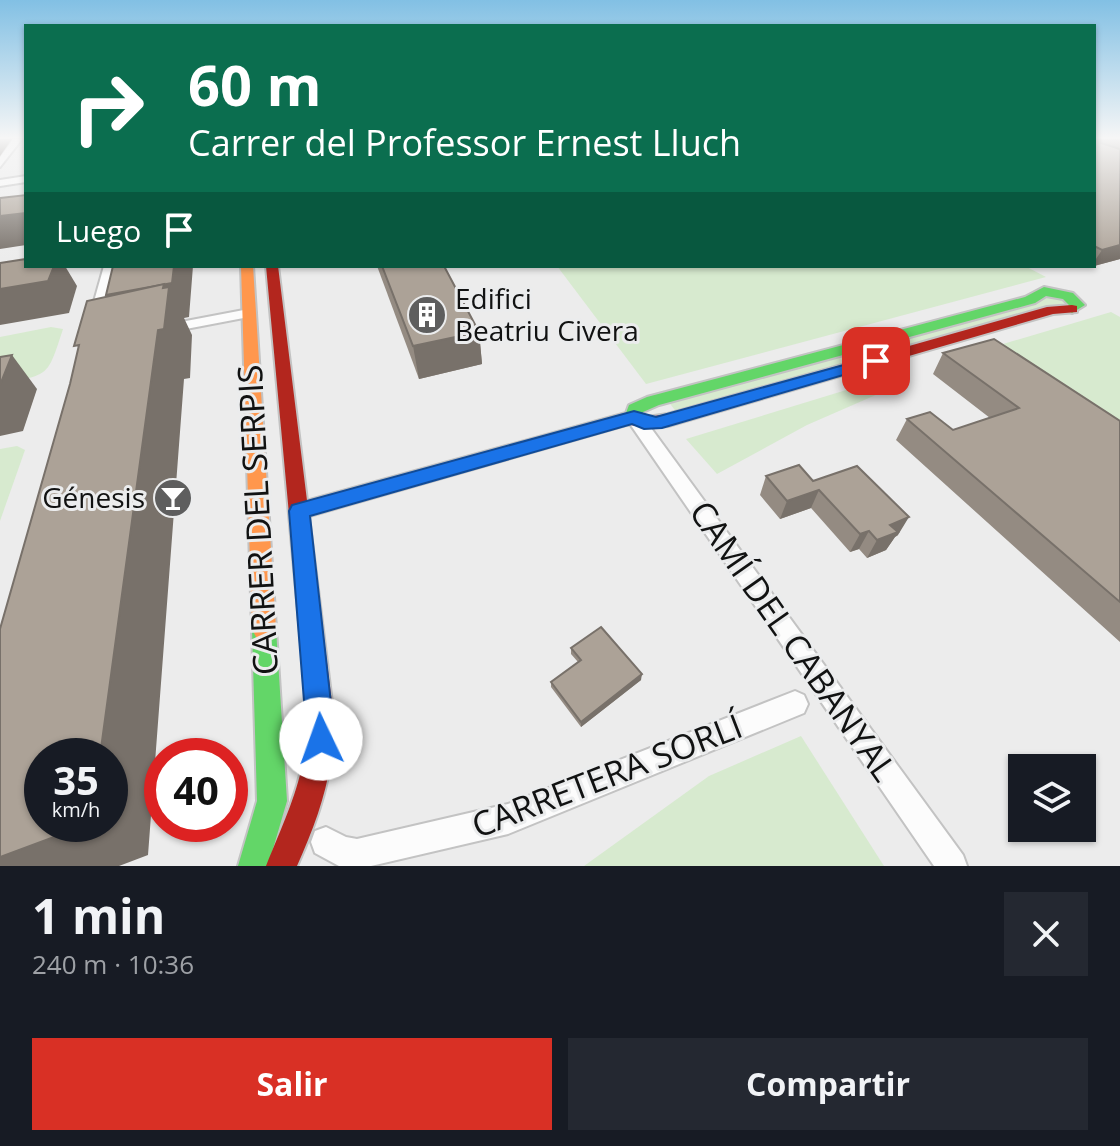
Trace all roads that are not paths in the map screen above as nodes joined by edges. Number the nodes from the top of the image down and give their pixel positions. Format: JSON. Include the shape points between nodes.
{"nodes":[{"id":1,"x":23,"y":179,"type":"edge"},
{"id":2,"x":0,"y":183,"type":"edge"},
{"id":3,"x":109,"y":268,"type":"edge"},
{"id":4,"x":247,"y":268,"type":"edge"},
{"id":5,"x":272,"y":268,"type":"edge"},
{"id":6,"x":249,"y":313,"type":"junction"},
{"id":7,"x":146,"y":333,"type":"edge"},
{"id":8,"x":90,"y":343,"type":"edge"},
{"id":9,"x":634,"y":417,"type":"junction"},
{"id":10,"x":299,"y":511,"type":"junction"},
{"id":11,"x":795,"y":704,"type":"dead end"},
{"id":12,"x":326,"y":842,"type":"dead end"},
{"id":13,"x":251,"y":862,"type":"edge"},
{"id":14,"x":281,"y":866,"type":"edge"},
{"id":15,"x":952,"y":866,"type":"edge"}],
"edges":[{"from":1,"to":2,"type":"street"},
{"from":3,"to":8,"type":"street"},
{"from":4,"to":6,"type":"street","name":"CARRER DEL SERPIS"},
{"from":5,"to":10,"type":"street","name":"CARRER DEL SERPIS"},
{"from":6,"to":7,"type":"street"},
{"from":6,"to":13,"type":"street","name":"CARRER DEL SERPIS","via":[[272,801]]},
{"from":9,"to":9,"type":"street","via":[[656,423],[1078,305],[1068,296],[1044,291],[1030,300],[653,401],[635,409]]},
{"from":9,"to":10,"type":"street"},
{"from":9,"to":15,"type":"street","name":"CAMÍ DEL CABANYAL"},
{"from":10,"to":14,"type":"street","name":"CARRER DEL SERPIS","via":[[321,759],[313,796]]},
{"from":11,"to":12,"type":"street","name":"CARRETERA SORLÍ","via":[[487,825],[357,854]]}]}
